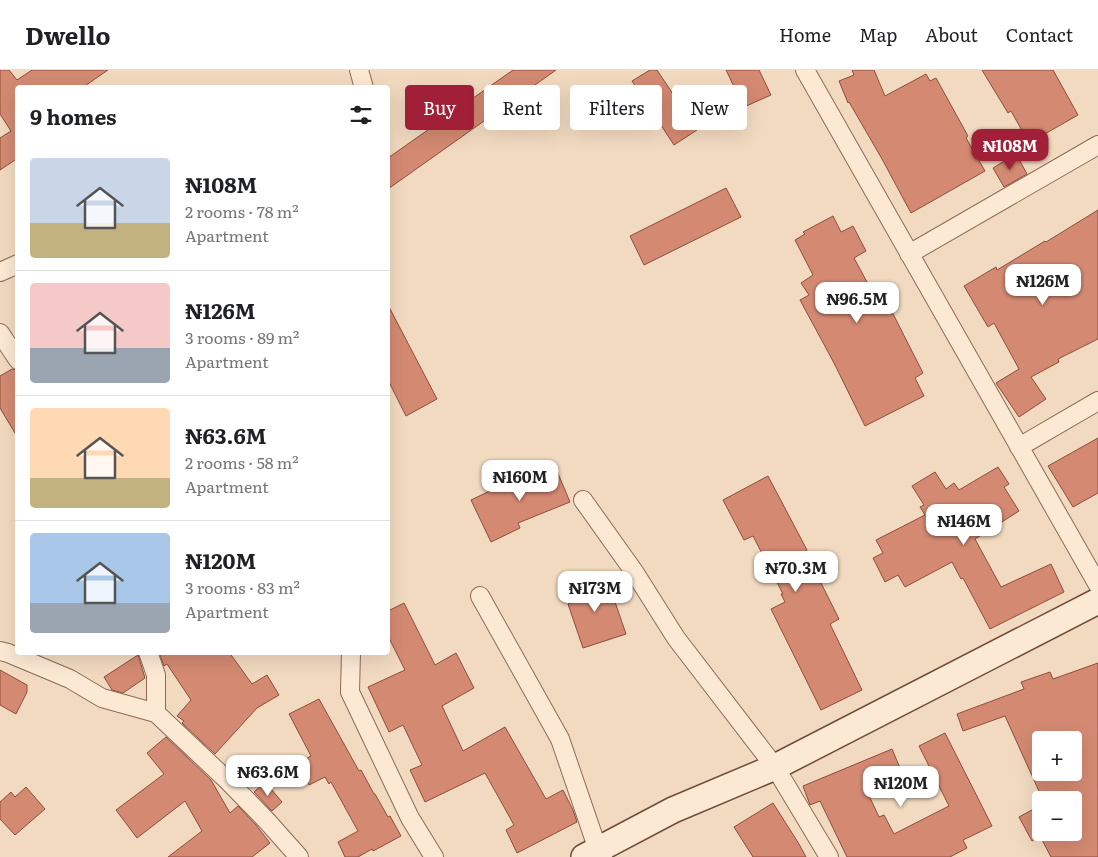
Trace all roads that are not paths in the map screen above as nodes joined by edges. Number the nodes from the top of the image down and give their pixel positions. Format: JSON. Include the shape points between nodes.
{"nodes":[{"id":1,"x":359,"y":70,"type":"edge"},
{"id":2,"x":805,"y":70,"type":"edge"},
{"id":3,"x":363,"y":85,"type":"edge"},
{"id":4,"x":1098,"y":145,"type":"edge"},
{"id":5,"x":910,"y":254,"type":"junction"},
{"id":6,"x":15,"y":265,"type":"edge"},
{"id":7,"x":0,"y":272,"type":"edge"},
{"id":8,"x":0,"y":333,"type":"edge"},
{"id":9,"x":15,"y":356,"type":"edge"},
{"id":10,"x":1098,"y":401,"type":"edge"},
{"id":11,"x":1019,"y":447,"type":"junction"},
{"id":12,"x":583,"y":500,"type":"dead end"},
{"id":13,"x":1098,"y":585,"type":"edge"},
{"id":14,"x":480,"y":596,"type":"dead end"},
{"id":15,"x":1098,"y":601,"type":"edge"},
{"id":16,"x":0,"y":651,"type":"edge"},
{"id":17,"x":149,"y":655,"type":"edge"},
{"id":18,"x":351,"y":655,"type":"edge"},
{"id":19,"x":156,"y":713,"type":"junction"},
{"id":20,"x":775,"y":767,"type":"junction"},
{"id":21,"x":595,"y":854,"type":"edge"},
{"id":22,"x":299,"y":857,"type":"edge"},
{"id":23,"x":434,"y":857,"type":"edge"},
{"id":24,"x":830,"y":857,"type":"edge"}],
"edges":[{"from":1,"to":3,"type":"street"},
{"from":2,"to":5,"type":"street"},
{"from":4,"to":5,"type":"street"},
{"from":5,"to":11,"type":"street"},
{"from":6,"to":7,"type":"street"},
{"from":8,"to":9,"type":"street"},
{"from":10,"to":11,"type":"street"},
{"from":11,"to":13,"type":"street"},
{"from":12,"to":20,"type":"street","via":[[636,573],[676,638]]},
{"from":14,"to":21,"type":"street","via":[[560,739]]},
{"from":15,"to":20,"type":"street"},
{"from":16,"to":19,"type":"street","via":[[70,678],[102,698]]},
{"from":17,"to":19,"type":"street","via":[[156,675]]},
{"from":18,"to":23,"type":"street","via":[[350,692],[410,818]]},
{"from":19,"to":22,"type":"street","via":[[228,781]]},
{"from":20,"to":21,"type":"street","via":[[673,810]]},
{"from":20,"to":24,"type":"street"}]}
